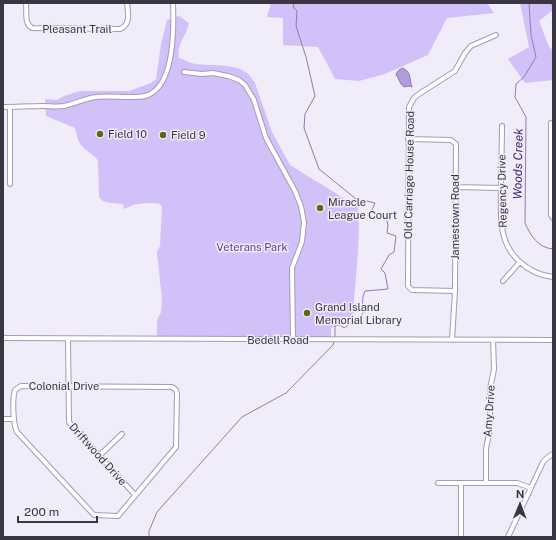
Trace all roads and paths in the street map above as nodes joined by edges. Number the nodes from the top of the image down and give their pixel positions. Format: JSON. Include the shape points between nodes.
{"nodes":[{"id":1,"x":26,"y":3,"type":"edge"},
{"id":2,"x":128,"y":3,"type":"edge"},
{"id":3,"x":173,"y":3,"type":"edge"},
{"id":4,"x":496,"y":35,"type":"dead end"},
{"id":5,"x":184,"y":72,"type":"dead end"},
{"id":6,"x":3,"y":107,"type":"edge"},
{"id":7,"x":10,"y":107,"type":"junction"},
{"id":8,"x":551,"y":123,"type":"dead end"},
{"id":9,"x":502,"y":126,"type":"dead end"},
{"id":10,"x":408,"y":139,"type":"junction"},
{"id":11,"x":10,"y":184,"type":"dead end"},
{"id":12,"x":455,"y":187,"type":"junction"},
{"id":13,"x":501,"y":188,"type":"junction"},
{"id":14,"x":553,"y":218,"type":"edge"},
{"id":15,"x":520,"y":262,"type":"junction"},
{"id":16,"x":553,"y":277,"type":"edge"},
{"id":17,"x":503,"y":281,"type":"dead end"},
{"id":18,"x":455,"y":291,"type":"junction"},
{"id":19,"x":3,"y":338,"type":"edge"},
{"id":20,"x":68,"y":339,"type":"junction"},
{"id":21,"x":293,"y":340,"type":"junction"},
{"id":22,"x":452,"y":340,"type":"junction"},
{"id":23,"x":493,"y":340,"type":"junction"},
{"id":24,"x":553,"y":340,"type":"edge"},
{"id":25,"x":67,"y":386,"type":"junction"},
{"id":26,"x":3,"y":419,"type":"edge"},
{"id":27,"x":14,"y":419,"type":"junction"},
{"id":28,"x":122,"y":434,"type":"dead end"},
{"id":29,"x":553,"y":454,"type":"edge"},
{"id":30,"x":99,"y":456,"type":"junction"},
{"id":31,"x":438,"y":483,"type":"dead end"},
{"id":32,"x":461,"y":483,"type":"junction"},
{"id":33,"x":486,"y":483,"type":"junction"},
{"id":34,"x":531,"y":488,"type":"junction"},
{"id":35,"x":135,"y":495,"type":"junction"},
{"id":36,"x":461,"y":537,"type":"edge"},
{"id":37,"x":508,"y":537,"type":"edge"}],
"edges":[{"from":1,"to":2,"type":"street","name":"Pleasant Trail","via":[[28,26],[34,29],[123,28],[128,23]]},
{"from":3,"to":7,"type":"street","via":[[174,37],[167,67],[162,83],[151,93],[138,97],[86,98],[62,106]]},
{"from":4,"to":10,"type":"street","name":"Old Carriage House Road","via":[[471,46],[455,71],[414,98],[408,111]]},
{"from":5,"to":21,"type":"street","via":[[228,76],[245,86],[254,100],[266,138],[295,190],[304,222],[302,242],[292,268]]},
{"from":6,"to":7,"type":"street"},
{"from":7,"to":11,"type":"street"},
{"from":8,"to":14,"type":"street"},
{"from":9,"to":13,"type":"street","name":"Regency Drive"},
{"from":10,"to":12,"type":"street","name":"Jamestown Road","via":[[451,140],[456,144]]},
{"from":10,"to":18,"type":"street","name":"Old Carriage House Road","via":[[408,286],[412,290]]},
{"from":12,"to":13,"type":"street"},
{"from":12,"to":18,"type":"street","name":"Jamestown Road"},
{"from":13,"to":15,"type":"street","name":"Regency Drive","via":[[503,233],[509,249]]},
{"from":15,"to":16,"type":"street","name":"Regency Drive","via":[[538,274]]},
{"from":15,"to":17,"type":"street"},
{"from":18,"to":22,"type":"street","name":"Jamestown Road"},
{"from":19,"to":20,"type":"street","name":"Bedell Road"},
{"from":20,"to":21,"type":"street","name":"Bedell Road"},
{"from":20,"to":25,"type":"street","name":"Driftwood Drive"},
{"from":21,"to":22,"type":"street","name":"Bedell Road"},
{"from":22,"to":23,"type":"street","name":"Bedell Road"},
{"from":23,"to":24,"type":"street","name":"Bedell Road"},
{"from":23,"to":33,"type":"street","name":"Amy Drive","via":[[494,369],[490,389]]},
{"from":25,"to":27,"type":"street","name":"Colonial Drive","via":[[17,388],[14,394]]},
{"from":25,"to":30,"type":"street","name":"Driftwood Drive","via":[[69,422]]},
{"from":25,"to":35,"type":"street","name":"Colonial Drive","via":[[170,386],[176,390],[176,447]]},
{"from":26,"to":27,"type":"street"},
{"from":27,"to":35,"type":"street","name":"Colonial Drive","via":[[17,432],[94,515],[118,516]]},
{"from":28,"to":30,"type":"street"},
{"from":29,"to":34,"type":"street","via":[[543,462]]},
{"from":30,"to":35,"type":"street","name":"Driftwood Drive"},
{"from":31,"to":32,"type":"street"},
{"from":32,"to":33,"type":"street"},
{"from":32,"to":36,"type":"street"},
{"from":33,"to":34,"type":"street","via":[[516,483]]},
{"from":34,"to":37,"type":"street"}]}
